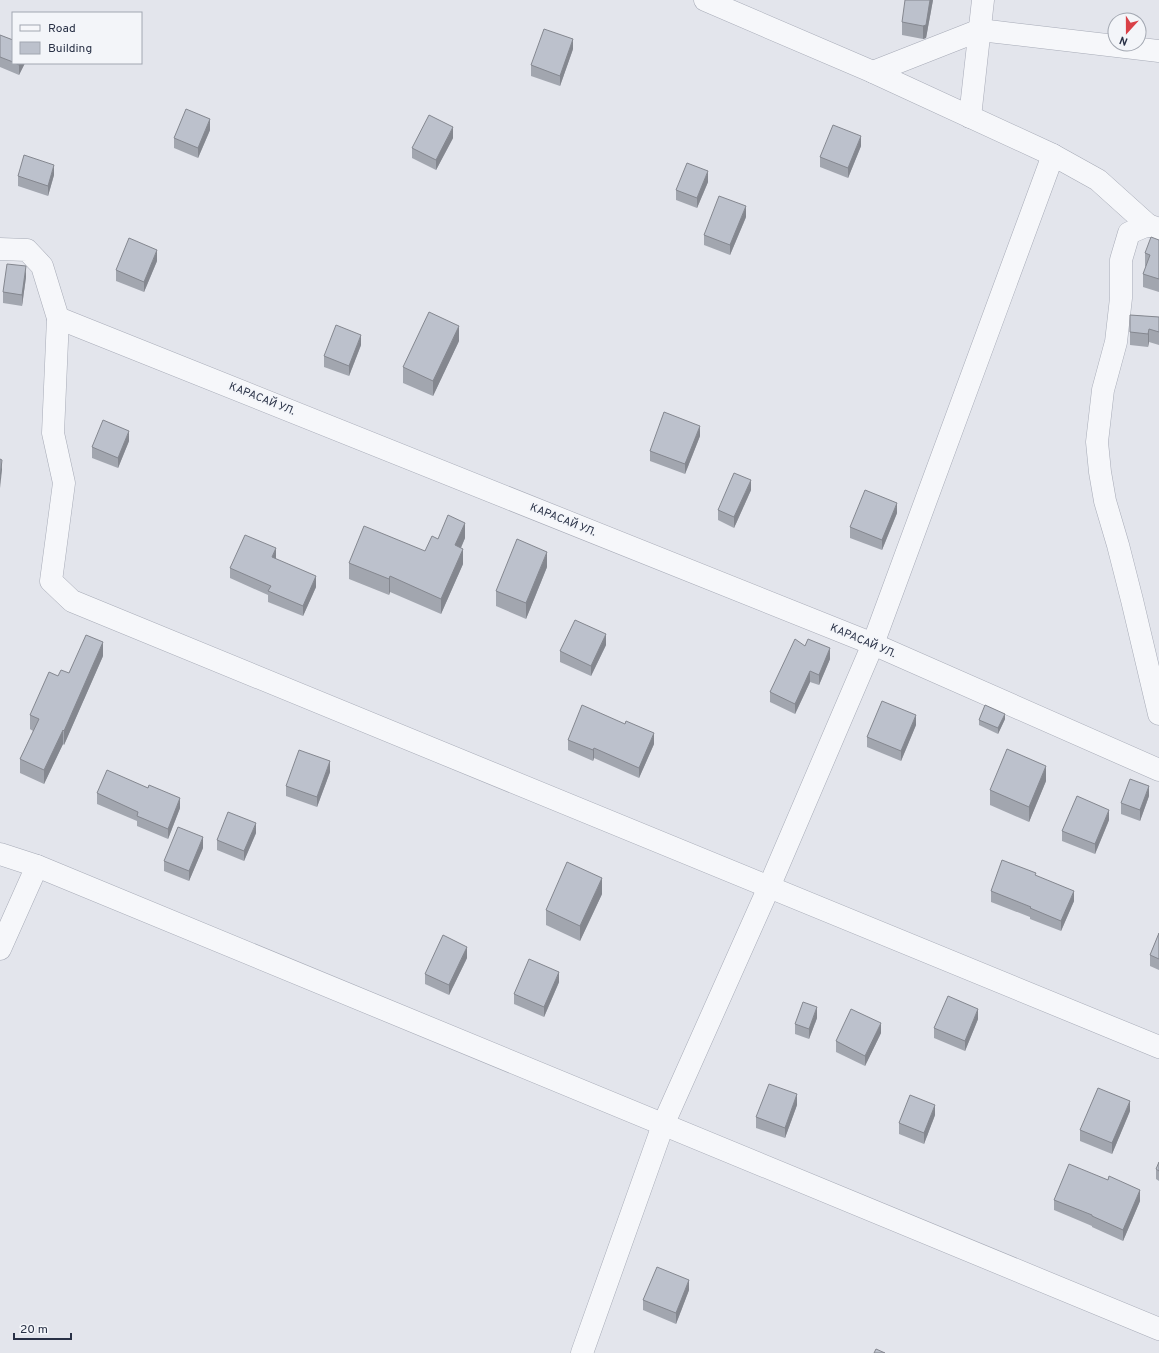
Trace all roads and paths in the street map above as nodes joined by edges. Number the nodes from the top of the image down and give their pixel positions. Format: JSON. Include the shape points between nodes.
{"nodes":[{"id":1,"x":705,"y":0,"type":"edge"},
{"id":2,"x":983,"y":0,"type":"edge"},
{"id":3,"x":980,"y":30,"type":"junction"},
{"id":4,"x":1159,"y":51,"type":"edge"},
{"id":5,"x":873,"y":72,"type":"junction"},
{"id":6,"x":970,"y":118,"type":"junction"},
{"id":7,"x":1053,"y":155,"type":"junction"},
{"id":8,"x":1154,"y":227,"type":"edge"},
{"id":9,"x":0,"y":249,"type":"edge"},
{"id":10,"x":58,"y":318,"type":"junction"},
{"id":11,"x":873,"y":644,"type":"junction"},
{"id":12,"x":1159,"y":714,"type":"edge"},
{"id":13,"x":1159,"y":770,"type":"edge"},
{"id":14,"x":0,"y":854,"type":"edge"},
{"id":15,"x":37,"y":866,"type":"junction"},
{"id":16,"x":769,"y":887,"type":"junction"},
{"id":17,"x":0,"y":949,"type":"edge"},
{"id":18,"x":1159,"y":1047,"type":"edge"},
{"id":19,"x":663,"y":1125,"type":"junction"},
{"id":20,"x":1159,"y":1329,"type":"edge"},
{"id":21,"x":582,"y":1353,"type":"edge"}],
"edges":[{"from":1,"to":5,"type":"street"},
{"from":2,"to":3,"type":"street"},
{"from":3,"to":4,"type":"street"},
{"from":3,"to":5,"type":"street"},
{"from":3,"to":6,"type":"street"},
{"from":5,"to":6,"type":"street"},
{"from":6,"to":7,"type":"street"},
{"from":7,"to":8,"type":"street","via":[[1098,180]]},
{"from":7,"to":11,"type":"street"},
{"from":8,"to":12,"type":"street","via":[[1129,233],[1121,260],[1121,298],[1116,342],[1103,390],[1097,442],[1105,502],[1125,572]]},
{"from":9,"to":10,"type":"street","via":[[27,250],[42,266]]},
{"from":10,"to":11,"type":"street","name":"КАРАСАЙ УЛ."},
{"from":10,"to":16,"type":"street","via":[[53,434],[64,483],[51,581],[72,601]]},
{"from":11,"to":13,"type":"street","name":"КАРАСАЙ УЛ."},
{"from":11,"to":16,"type":"street"},
{"from":14,"to":15,"type":"street"},
{"from":15,"to":17,"type":"street"},
{"from":15,"to":19,"type":"street"},
{"from":16,"to":18,"type":"street"},
{"from":16,"to":19,"type":"street"},
{"from":19,"to":20,"type":"street"},
{"from":19,"to":21,"type":"street"}]}
